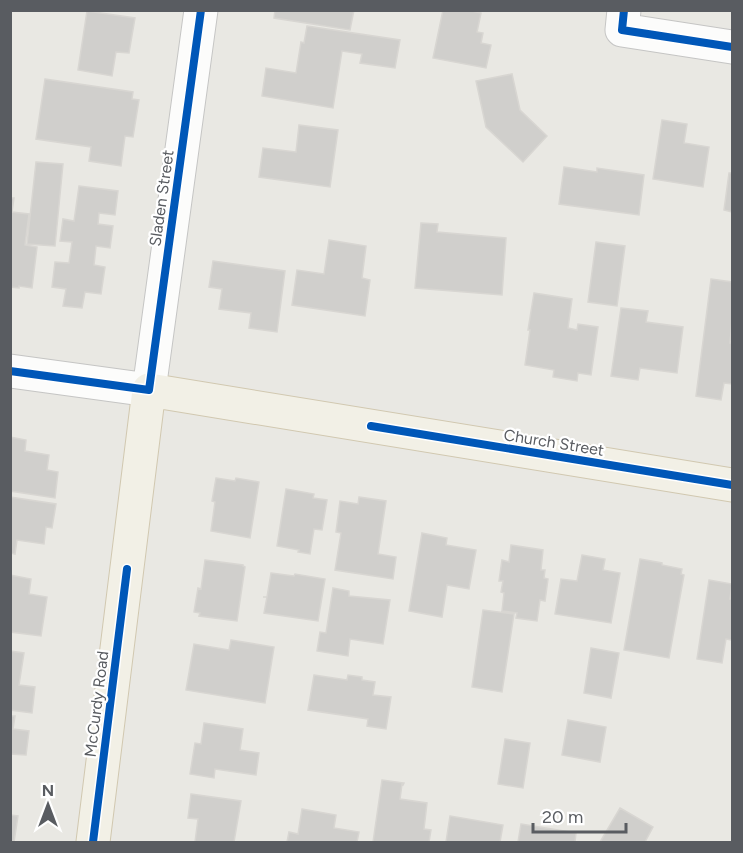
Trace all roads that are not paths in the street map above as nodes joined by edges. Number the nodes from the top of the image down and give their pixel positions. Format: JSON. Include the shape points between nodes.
{"nodes":[{"id":1,"x":201,"y":10,"type":"edge"},
{"id":2,"x":624,"y":10,"type":"edge"},
{"id":3,"x":732,"y":47,"type":"edge"},
{"id":4,"x":10,"y":371,"type":"edge"},
{"id":5,"x":148,"y":390,"type":"junction"},
{"id":6,"x":732,"y":484,"type":"edge"},
{"id":7,"x":93,"y":843,"type":"edge"}],
"edges":[{"from":1,"to":5,"type":"street","name":"Sladen Street"},
{"from":2,"to":3,"type":"street","via":[[622,30]]},
{"from":4,"to":5,"type":"street","name":"Church Street"},
{"from":5,"to":6,"type":"main road","name":"Church Street"},
{"from":5,"to":7,"type":"main road","name":"McCurdy Road"}]}
